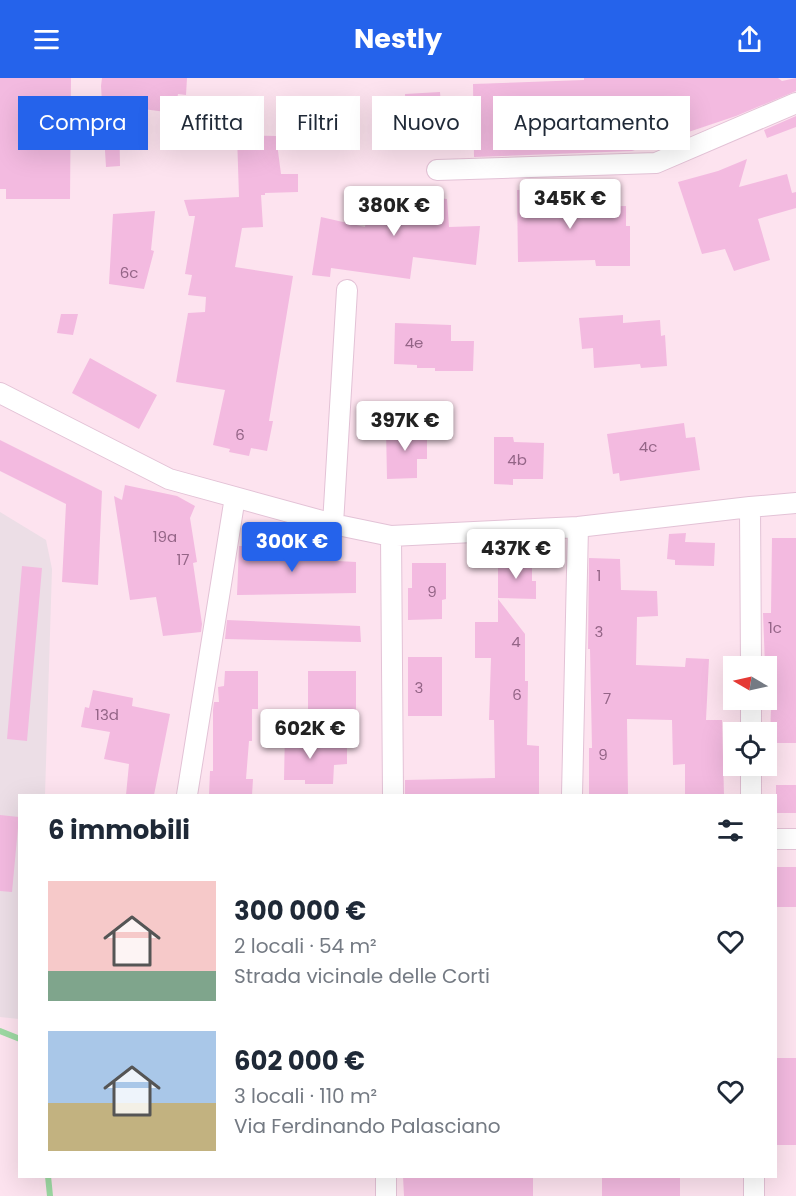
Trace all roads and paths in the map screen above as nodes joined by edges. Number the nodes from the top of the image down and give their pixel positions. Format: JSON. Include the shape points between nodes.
{"nodes":[{"id":1,"x":796,"y":103,"type":"edge"},
{"id":2,"x":437,"y":170,"type":"dead end"},
{"id":3,"x":347,"y":290,"type":"dead end"},
{"id":4,"x":0,"y":393,"type":"edge"},
{"id":5,"x":235,"y":497,"type":"junction"},
{"id":6,"x":796,"y":503,"type":"edge"},
{"id":7,"x":750,"y":507,"type":"junction"},
{"id":8,"x":333,"y":524,"type":"junction"},
{"id":9,"x":578,"y":527,"type":"junction"},
{"id":10,"x":391,"y":536,"type":"junction"},
{"id":11,"x":751,"y":656,"type":"edge"},
{"id":12,"x":751,"y":776,"type":"edge"},
{"id":13,"x":187,"y":794,"type":"edge"},
{"id":14,"x":393,"y":794,"type":"edge"},
{"id":15,"x":572,"y":794,"type":"edge"},
{"id":16,"x":751,"y":794,"type":"edge"},
{"id":17,"x":777,"y":839,"type":"edge"},
{"id":18,"x":796,"y":839,"type":"edge"},
{"id":19,"x":386,"y":1178,"type":"edge"},
{"id":20,"x":754,"y":1178,"type":"edge"},
{"id":21,"x":386,"y":1196,"type":"edge"},
{"id":22,"x":754,"y":1196,"type":"edge"}],
"edges":[{"from":1,"to":2,"type":"street","via":[[656,163]]},
{"from":3,"to":8,"type":"street"},
{"from":4,"to":5,"type":"street","via":[[169,479]]},
{"from":5,"to":8,"type":"street"},
{"from":5,"to":13,"type":"street"},
{"from":6,"to":7,"type":"street"},
{"from":7,"to":9,"type":"street"},
{"from":7,"to":11,"type":"street"},
{"from":8,"to":10,"type":"street"},
{"from":9,"to":10,"type":"street"},
{"from":9,"to":15,"type":"street"},
{"from":10,"to":14,"type":"street"},
{"from":12,"to":16,"type":"street"},
{"from":17,"to":18,"type":"street"},
{"from":19,"to":21,"type":"street"},
{"from":20,"to":22,"type":"street"}]}
